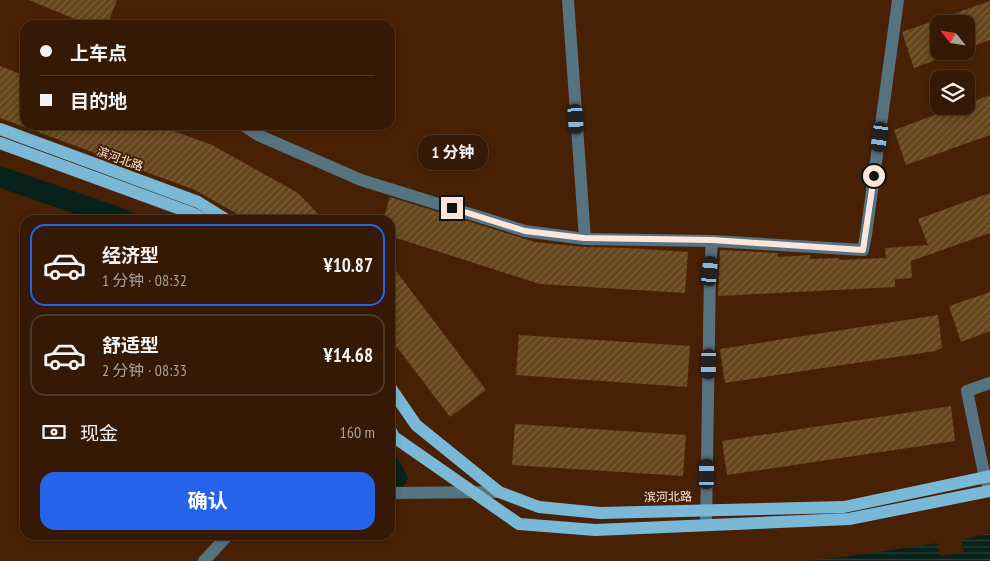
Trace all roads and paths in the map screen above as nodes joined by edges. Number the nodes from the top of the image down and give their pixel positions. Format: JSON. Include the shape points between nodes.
{"nodes":[{"id":1,"x":568,"y":0,"type":"edge"},
{"id":2,"x":898,"y":0,"type":"edge"},
{"id":3,"x":0,"y":129,"type":"edge"},
{"id":4,"x":251,"y":130,"type":"edge"},
{"id":5,"x":0,"y":143,"type":"edge"},
{"id":6,"x":196,"y":215,"type":"edge"},
{"id":7,"x":219,"y":215,"type":"edge"},
{"id":8,"x":584,"y":238,"type":"junction"},
{"id":9,"x":712,"y":240,"type":"junction"},
{"id":10,"x":990,"y":383,"type":"edge"},
{"id":11,"x":395,"y":395,"type":"edge"},
{"id":12,"x":395,"y":438,"type":"edge"},
{"id":13,"x":989,"y":484,"type":"edge"},
{"id":14,"x":474,"y":492,"type":"junction"},
{"id":15,"x":499,"y":492,"type":"junction"},
{"id":16,"x":395,"y":493,"type":"edge"},
{"id":17,"x":706,"y":510,"type":"junction"},
{"id":18,"x":706,"y":525,"type":"junction"},
{"id":19,"x":223,"y":540,"type":"edge"},
{"id":20,"x":204,"y":561,"type":"edge"}],
"edges":[{"from":1,"to":8,"type":"street"},
{"from":2,"to":9,"type":"street","via":[[863,250]]},
{"from":3,"to":7,"type":"main road","name":"滨河北路","via":[[198,202]]},
{"from":4,"to":8,"type":"street","via":[[361,180],[525,231]]},
{"from":5,"to":6,"type":"main road"},
{"from":8,"to":9,"type":"street"},
{"from":9,"to":17,"type":"street"},
{"from":10,"to":13,"type":"street","via":[[967,391]]},
{"from":11,"to":15,"type":"main road","name":"滨河北路","via":[[416,425]]},
{"from":12,"to":14,"type":"main road"},
{"from":13,"to":17,"type":"main road","name":"滨河北路","via":[[844,507]]},
{"from":13,"to":18,"type":"main road","via":[[849,519]]},
{"from":14,"to":15,"type":"street"},
{"from":14,"to":16,"type":"street"},
{"from":14,"to":18,"type":"main road","via":[[519,524],[595,530]]},
{"from":15,"to":17,"type":"main road","name":"滨河北路","via":[[540,507],[600,513]]},
{"from":17,"to":18,"type":"street"},
{"from":19,"to":20,"type":"street"}]}
